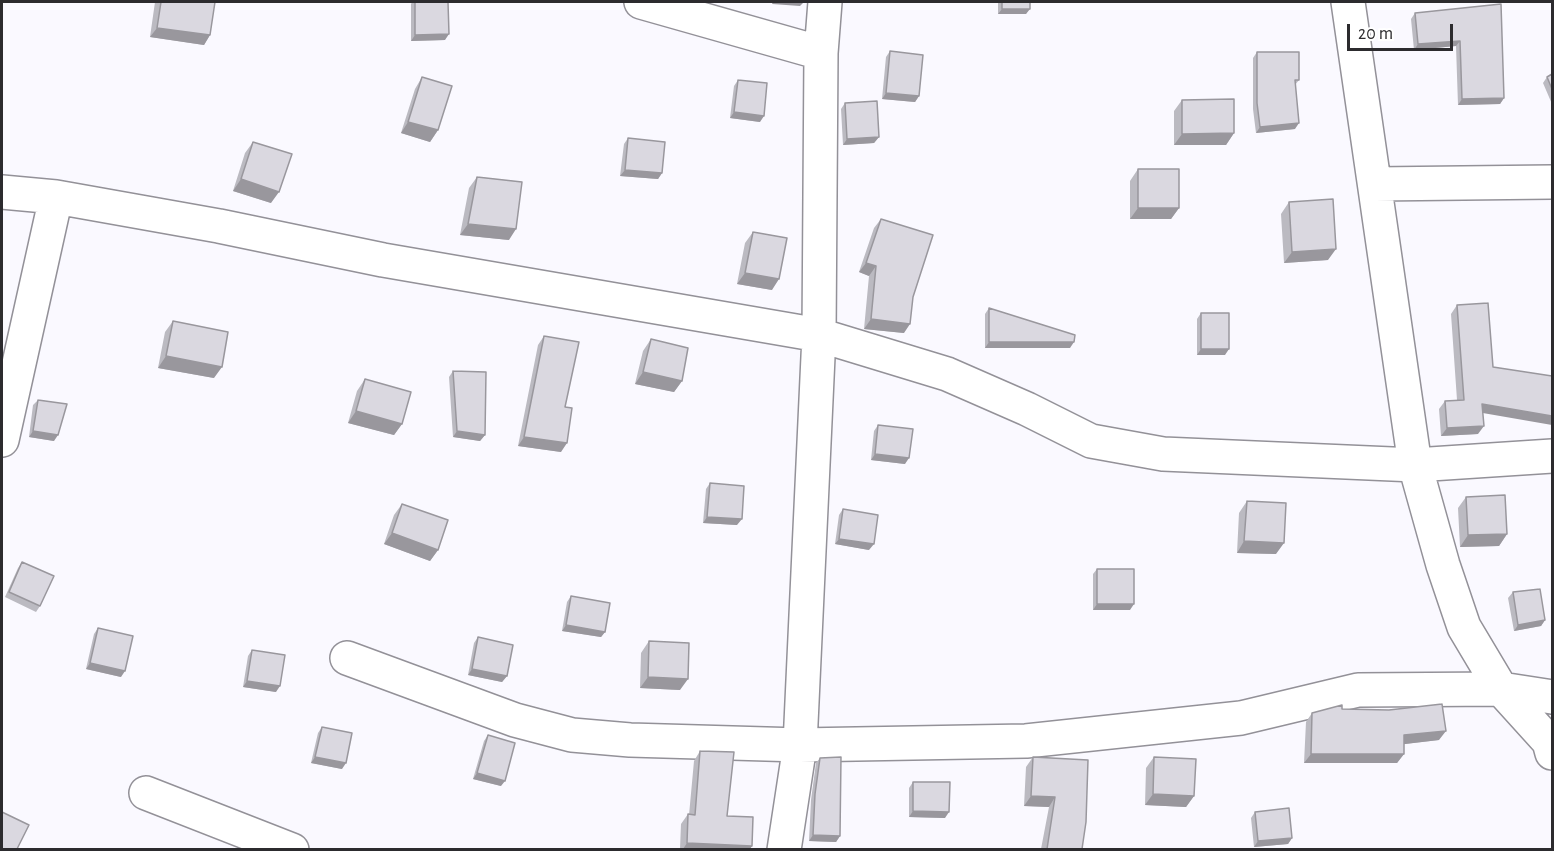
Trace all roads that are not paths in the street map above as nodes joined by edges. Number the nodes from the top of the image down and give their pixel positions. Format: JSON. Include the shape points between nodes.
{"nodes":[{"id":1,"x":640,"y":2,"type":"edge"},
{"id":2,"x":825,"y":2,"type":"edge"},
{"id":3,"x":1348,"y":2,"type":"edge"},
{"id":4,"x":821,"y":53,"type":"junction"},
{"id":5,"x":1552,"y":182,"type":"edge"},
{"id":6,"x":1375,"y":184,"type":"junction"},
{"id":7,"x":2,"y":192,"type":"edge"},
{"id":8,"x":56,"y":197,"type":"junction"},
{"id":9,"x":819,"y":335,"type":"junction"},
{"id":10,"x":2,"y":440,"type":"edge"},
{"id":11,"x":1552,"y":456,"type":"edge"},
{"id":12,"x":1414,"y":465,"type":"junction"},
{"id":13,"x":347,"y":658,"type":"dead end"},
{"id":14,"x":1501,"y":689,"type":"junction"},
{"id":15,"x":1552,"y":697,"type":"edge"},
{"id":16,"x":800,"y":745,"type":"junction"},
{"id":17,"x":1552,"y":753,"type":"edge"},
{"id":18,"x":147,"y":794,"type":"dead end"},
{"id":19,"x":292,"y":849,"type":"edge"},
{"id":20,"x":784,"y":849,"type":"edge"}],
"edges":[{"from":1,"to":4,"type":"street"},
{"from":2,"to":4,"type":"street"},
{"from":3,"to":6,"type":"street"},
{"from":4,"to":9,"type":"street"},
{"from":5,"to":6,"type":"street"},
{"from":6,"to":12,"type":"street"},
{"from":7,"to":8,"type":"street"},
{"from":8,"to":9,"type":"street","via":[[383,260]]},
{"from":8,"to":10,"type":"street"},
{"from":9,"to":12,"type":"street","via":[[947,374],[1091,441],[1163,454]]},
{"from":9,"to":16,"type":"street"},
{"from":11,"to":12,"type":"street"},
{"from":12,"to":14,"type":"street","via":[[1464,627]]},
{"from":13,"to":16,"type":"street","via":[[515,720],[572,735]]},
{"from":14,"to":15,"type":"street"},
{"from":14,"to":16,"type":"street","via":[[1358,690],[1241,718],[1026,741]]},
{"from":14,"to":17,"type":"street","via":[[1549,742]]},
{"from":16,"to":20,"type":"street"},
{"from":18,"to":19,"type":"street"}]}
